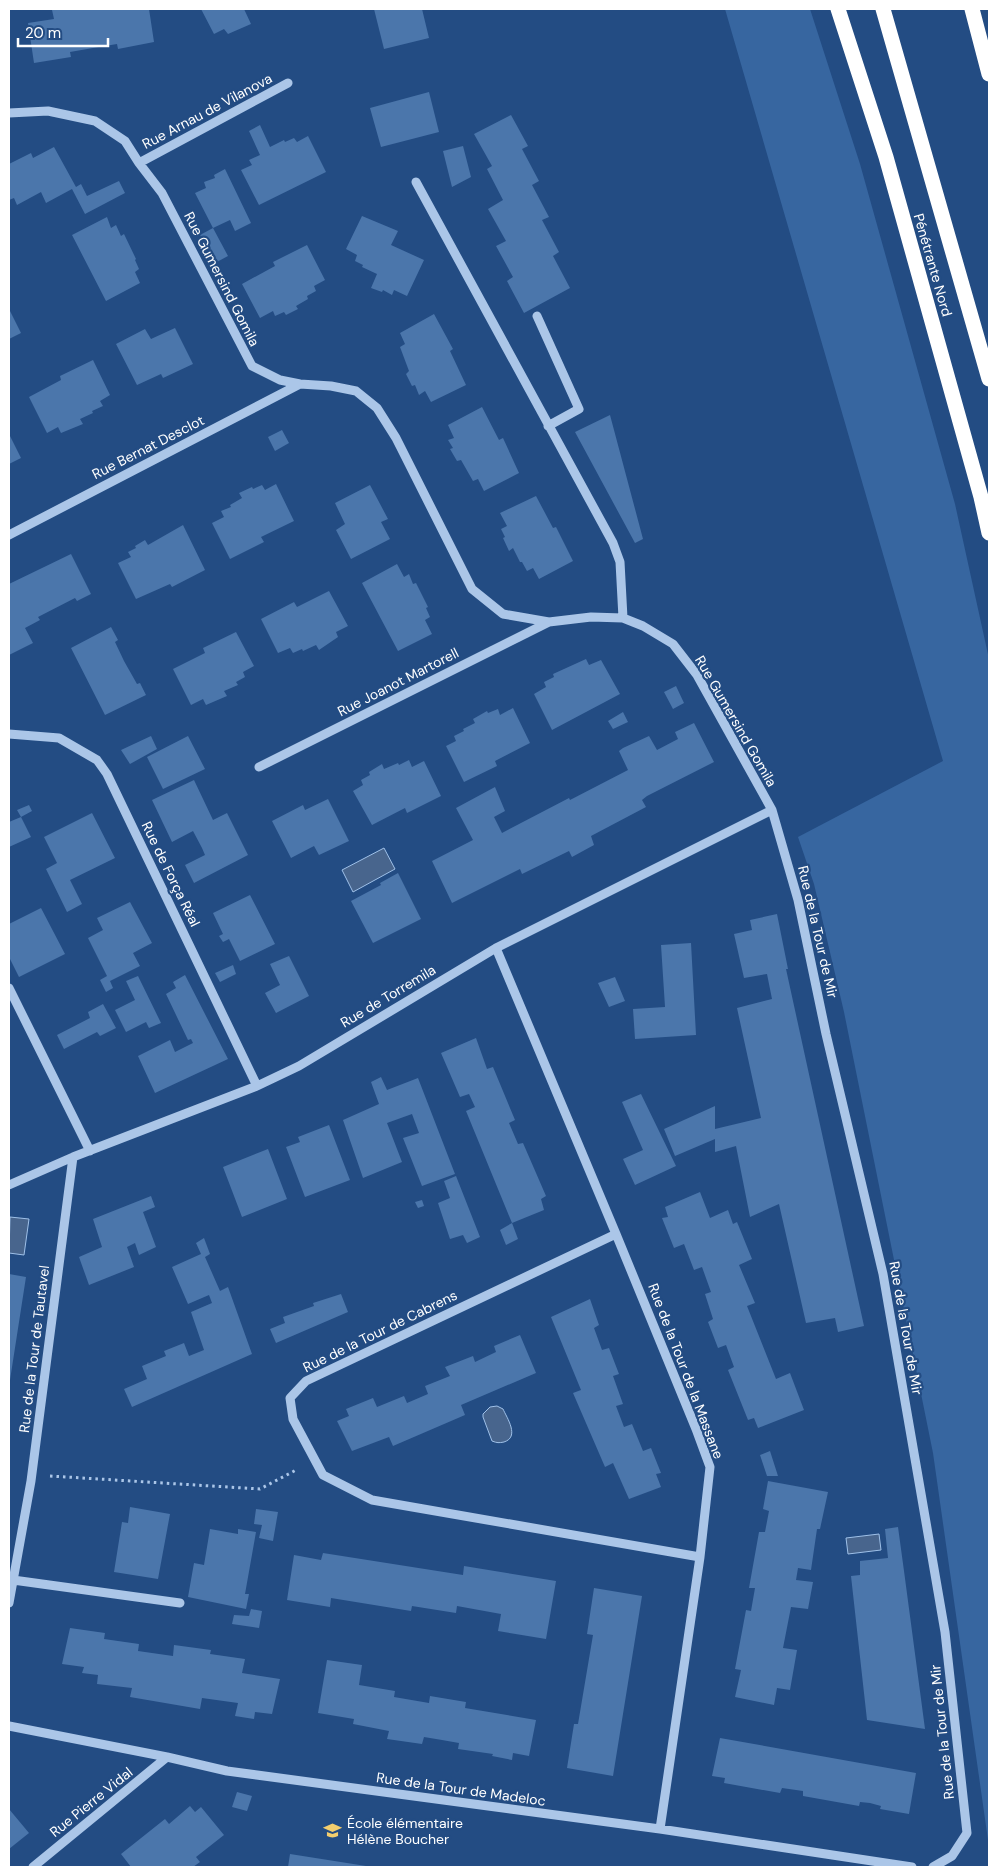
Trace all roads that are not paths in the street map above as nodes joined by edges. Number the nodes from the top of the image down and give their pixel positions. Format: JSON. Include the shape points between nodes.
{"nodes":[{"id":1,"x":838,"y":9,"type":"edge"},
{"id":2,"x":883,"y":9,"type":"edge"},
{"id":3,"x":972,"y":9,"type":"edge"},
{"id":4,"x":989,"y":74,"type":"edge"},
{"id":5,"x":288,"y":82,"type":"dead end"},
{"id":6,"x":9,"y":113,"type":"edge"},
{"id":7,"x":139,"y":163,"type":"junction"},
{"id":8,"x":416,"y":182,"type":"dead end"},
{"id":9,"x":537,"y":316,"type":"dead end"},
{"id":10,"x":989,"y":379,"type":"edge"},
{"id":11,"x":300,"y":384,"type":"junction"},
{"id":12,"x":548,"y":426,"type":"junction"},
{"id":13,"x":989,"y":533,"type":"edge"},
{"id":14,"x":9,"y":535,"type":"edge"},
{"id":15,"x":623,"y":618,"type":"junction"},
{"id":16,"x":549,"y":622,"type":"junction"},
{"id":17,"x":9,"y":734,"type":"edge"},
{"id":18,"x":259,"y":767,"type":"dead end"},
{"id":19,"x":772,"y":810,"type":"junction"},
{"id":20,"x":496,"y":948,"type":"junction"},
{"id":21,"x":9,"y":988,"type":"edge"},
{"id":22,"x":257,"y":1086,"type":"junction"},
{"id":23,"x":90,"y":1151,"type":"junction"},
{"id":24,"x":73,"y":1157,"type":"junction"},
{"id":25,"x":9,"y":1185,"type":"edge"},
{"id":26,"x":616,"y":1234,"type":"junction"},
{"id":27,"x":700,"y":1557,"type":"junction"},
{"id":28,"x":13,"y":1580,"type":"junction"},
{"id":29,"x":9,"y":1603,"type":"edge"},
{"id":30,"x":180,"y":1603,"type":"dead end"},
{"id":31,"x":9,"y":1726,"type":"edge"},
{"id":32,"x":167,"y":1757,"type":"junction"},
{"id":33,"x":660,"y":1829,"type":"junction"},
{"id":34,"x":897,"y":1866,"type":"edge"},
{"id":35,"x":33,"y":1867,"type":"edge"},
{"id":36,"x":912,"y":1867,"type":"edge"},
{"id":37,"x":933,"y":1867,"type":"edge"}],
"edges":[{"from":1,"to":13,"type":"highway","name":"Pénétrante Nord","via":[[886,157]]},
{"from":2,"to":10,"type":"highway","name":"Pénétrante Nord"},
{"from":3,"to":4,"type":"highway"},
{"from":5,"to":7,"type":"street","name":"Rue Arnau de Vilanova"},
{"from":6,"to":7,"type":"street","name":"Rue Gumersind Gomila","via":[[48,111],[95,121],[125,141]]},
{"from":7,"to":11,"type":"street","name":"Rue Gumersind Gomila","via":[[162,193],[252,366],[280,380]]},
{"from":8,"to":12,"type":"street"},
{"from":9,"to":12,"type":"street","via":[[579,409]]},
{"from":11,"to":14,"type":"street","name":"Rue Bernat Desclot"},
{"from":11,"to":16,"type":"street","name":"Rue Gumersind Gomila","via":[[356,391],[376,408],[396,438],[472,589],[503,614]]},
{"from":12,"to":15,"type":"street","via":[[613,544],[620,562]]},
{"from":15,"to":16,"type":"street","name":"Rue Gumersind Gomila","via":[[591,617]]},
{"from":15,"to":19,"type":"street","name":"Rue Gumersind Gomila","via":[[673,644],[697,675]]},
{"from":16,"to":18,"type":"street","name":"Rue Joanot Martorell"},
{"from":17,"to":22,"type":"street","name":"Rue de Força Réal","via":[[59,738],[97,760],[107,774]]},
{"from":19,"to":20,"type":"street","name":"Rue de Torremila"},
{"from":19,"to":37,"type":"street","name":"Rue de la Tour de Mir","via":[[798,900],[883,1274],[945,1632],[967,1834],[952,1856]]},
{"from":20,"to":22,"type":"street","name":"Rue de Torremila","via":[[299,1066]]},
{"from":20,"to":26,"type":"street","name":"Rue de la Tour de la Massane"},
{"from":21,"to":23,"type":"street"},
{"from":22,"to":23,"type":"street","name":"Rue de Torremila"},
{"from":23,"to":24,"type":"street","name":"Rue de Torremila"},
{"from":24,"to":25,"type":"street","name":"Rue de Torremila"},
{"from":24,"to":28,"type":"street","name":"Rue de la Tour de Tautavel","via":[[32,1475]]},
{"from":26,"to":27,"type":"street","name":"Rue de la Tour de la Massane","via":[[710,1467]]},
{"from":26,"to":27,"type":"street","name":"Rue de la Tour de Cabrens","via":[[306,1381],[290,1398],[293,1419],[323,1475],[372,1500]]},
{"from":27,"to":33,"type":"street","name":"Rue de la Tour de la Massane"},
{"from":28,"to":29,"type":"street","name":"Rue de la Tour de Tautavel"},
{"from":28,"to":30,"type":"street"},
{"from":31,"to":32,"type":"street","name":"Rue de la Tour de Madeloc"},
{"from":32,"to":33,"type":"street","name":"Rue de la Tour de Madeloc","via":[[227,1771]]},
{"from":32,"to":35,"type":"street","name":"Rue Pierre Vidal"},
{"from":33,"to":34,"type":"street","name":"Rue de la Tour de Madeloc"},
{"from":34,"to":36,"type":"street","name":"Rue de la Tour de Madeloc"}]}
